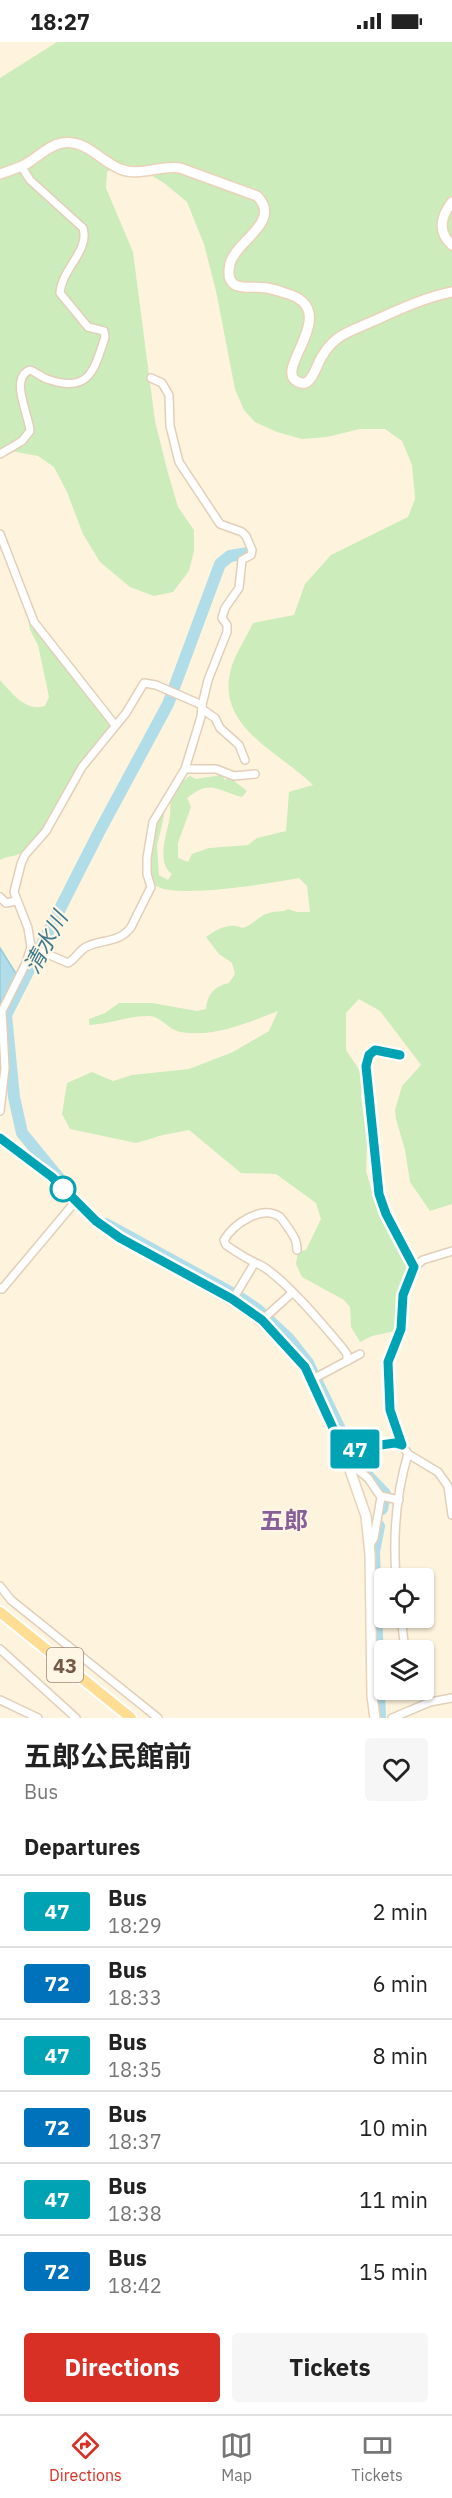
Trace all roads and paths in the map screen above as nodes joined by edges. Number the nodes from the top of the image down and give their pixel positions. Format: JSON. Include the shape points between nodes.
{"nodes":[{"id":1,"x":21,"y":166,"type":"junction"},
{"id":2,"x":0,"y":174,"type":"edge"},
{"id":3,"x":452,"y":202,"type":"edge"},
{"id":4,"x":452,"y":245,"type":"edge"},
{"id":5,"x":452,"y":292,"type":"edge"},
{"id":6,"x":151,"y":378,"type":"dead end"},
{"id":7,"x":0,"y":454,"type":"edge"},
{"id":8,"x":0,"y":534,"type":"edge"},
{"id":9,"x":202,"y":707,"type":"junction"},
{"id":10,"x":115,"y":725,"type":"junction"},
{"id":11,"x":245,"y":760,"type":"dead end"},
{"id":12,"x":185,"y":769,"type":"junction"},
{"id":13,"x":255,"y":774,"type":"dead end"},
{"id":14,"x":0,"y":897,"type":"edge"},
{"id":15,"x":16,"y":901,"type":"junction"},
{"id":16,"x":31,"y":947,"type":"junction"},
{"id":17,"x":400,"y":1055,"type":"dead end"},
{"id":18,"x":0,"y":1111,"type":"edge"},
{"id":19,"x":0,"y":1138,"type":"edge"},
{"id":20,"x":75,"y":1202,"type":"junction"},
{"id":21,"x":297,"y":1250,"type":"dead end"},
{"id":22,"x":452,"y":1251,"type":"edge"},
{"id":23,"x":254,"y":1264,"type":"junction"},
{"id":24,"x":414,"y":1267,"type":"junction"},
{"id":25,"x":0,"y":1288,"type":"edge"},
{"id":26,"x":292,"y":1293,"type":"junction"},
{"id":27,"x":232,"y":1299,"type":"junction"},
{"id":28,"x":262,"y":1320,"type":"junction"},
{"id":29,"x":360,"y":1354,"type":"dead end"},
{"id":30,"x":347,"y":1361,"type":"junction"},
{"id":31,"x":313,"y":1379,"type":"junction"},
{"id":32,"x":402,"y":1445,"type":"junction"},
{"id":33,"x":343,"y":1450,"type":"junction"},
{"id":34,"x":408,"y":1454,"type":"junction"},
{"id":35,"x":347,"y":1461,"type":"junction"},
{"id":36,"x":450,"y":1486,"type":"edge"},
{"id":37,"x":381,"y":1496,"type":"junction"},
{"id":38,"x":399,"y":1500,"type":"junction"},
{"id":39,"x":452,"y":1515,"type":"edge"},
{"id":40,"x":370,"y":1545,"type":"junction"},
{"id":41,"x":395,"y":1568,"type":"edge"},
{"id":42,"x":0,"y":1586,"type":"edge"},
{"id":43,"x":0,"y":1612,"type":"edge"},
{"id":44,"x":371,"y":1619,"type":"junction"},
{"id":45,"x":374,"y":1619,"type":"edge"},
{"id":46,"x":0,"y":1649,"type":"edge"},
{"id":47,"x":372,"y":1673,"type":"joint"},
{"id":48,"x":452,"y":1698,"type":"edge"},
{"id":49,"x":0,"y":1700,"type":"edge"},
{"id":50,"x":38,"y":1718,"type":"edge"},
{"id":51,"x":76,"y":1718,"type":"edge"},
{"id":52,"x":131,"y":1718,"type":"edge"},
{"id":53,"x":158,"y":1718,"type":"edge"},
{"id":54,"x":375,"y":1718,"type":"edge"},
{"id":55,"x":392,"y":1718,"type":"edge"}],
"edges":[{"from":1,"to":2,"type":"main road"},
{"from":1,"to":5,"type":"main road","via":[[61,143],[74,142],[123,171],[180,168],[256,196],[264,207],[264,218],[230,263],[230,273],[239,288],[265,287],[291,294],[305,306],[308,332],[291,366],[295,380],[309,381],[323,353],[338,338],[406,306]]},
{"from":1,"to":7,"type":"street","via":[[30,180],[83,228],[83,245],[65,273],[60,293],[88,327],[104,331],[105,337],[90,376],[81,383],[48,379],[30,370],[22,375],[21,391],[30,431],[22,441]]},
{"from":3,"to":4,"type":"main road","via":[[442,219],[443,232]]},
{"from":6,"to":9,"type":"street","via":[[162,383],[169,395],[170,426],[179,462],[220,524],[242,532],[252,550],[242,560],[239,588],[225,608],[222,618],[227,632]]},
{"from":8,"to":10,"type":"street","via":[[34,622]]},
{"from":9,"to":10,"type":"street","via":[[144,683]]},
{"from":9,"to":11,"type":"street","via":[[239,745]]},
{"from":9,"to":12,"type":"street"},
{"from":10,"to":15,"type":"street","via":[[82,767],[46,831],[26,855],[14,892]]},
{"from":12,"to":13,"type":"street","via":[[216,769],[234,776]]},
{"from":12,"to":16,"type":"street","via":[[153,822],[147,858],[150,887],[127,933],[86,947],[68,963]]},
{"from":14,"to":15,"type":"street","via":[[6,903]]},
{"from":15,"to":16,"type":"street","via":[[28,928]]},
{"from":16,"to":18,"type":"street","via":[[2,1011],[5,1068]]},
{"from":17,"to":24,"type":"street","via":[[375,1050],[366,1066],[379,1194]]},
{"from":19,"to":20,"type":"main road","via":[[52,1177]]},
{"from":20,"to":25,"type":"street"},
{"from":20,"to":27,"type":"main road","via":[[120,1238]]},
{"from":21,"to":23,"type":"street","via":[[297,1240],[279,1217],[268,1213],[256,1215],[230,1230],[224,1240]]},
{"from":22,"to":24,"type":"street"},
{"from":23,"to":26,"type":"street"},
{"from":23,"to":27,"type":"street"},
{"from":24,"to":32,"type":"street","via":[[403,1295],[401,1329],[388,1362],[390,1410]]},
{"from":26,"to":28,"type":"street"},
{"from":26,"to":30,"type":"street","via":[[341,1346]]},
{"from":27,"to":28,"type":"main road"},
{"from":28,"to":31,"type":"main road"},
{"from":29,"to":30,"type":"street"},
{"from":30,"to":31,"type":"street"},
{"from":31,"to":33,"type":"main road"},
{"from":32,"to":33,"type":"street"},
{"from":32,"to":34,"type":"street"},
{"from":33,"to":35,"type":"main road"},
{"from":34,"to":36,"type":"street","via":[[438,1472]]},
{"from":34,"to":38,"type":"street"},
{"from":35,"to":37,"type":"street","via":[[368,1478]]},
{"from":35,"to":40,"type":"main road","via":[[366,1516]]},
{"from":36,"to":39,"type":"street"},
{"from":37,"to":38,"type":"street"},
{"from":37,"to":40,"type":"street"},
{"from":38,"to":41,"type":"street"},
{"from":40,"to":44,"type":"main road"},
{"from":42,"to":53,"type":"street","via":[[11,1600]]},
{"from":43,"to":52,"type":"main road","number":"43"},
{"from":44,"to":45,"type":"street"},
{"from":44,"to":47,"type":"main road"},
{"from":46,"to":51,"type":"street"},
{"from":47,"to":54,"type":"main road"},
{"from":48,"to":55,"type":"street","via":[[430,1702]]},
{"from":49,"to":50,"type":"street"}]}
